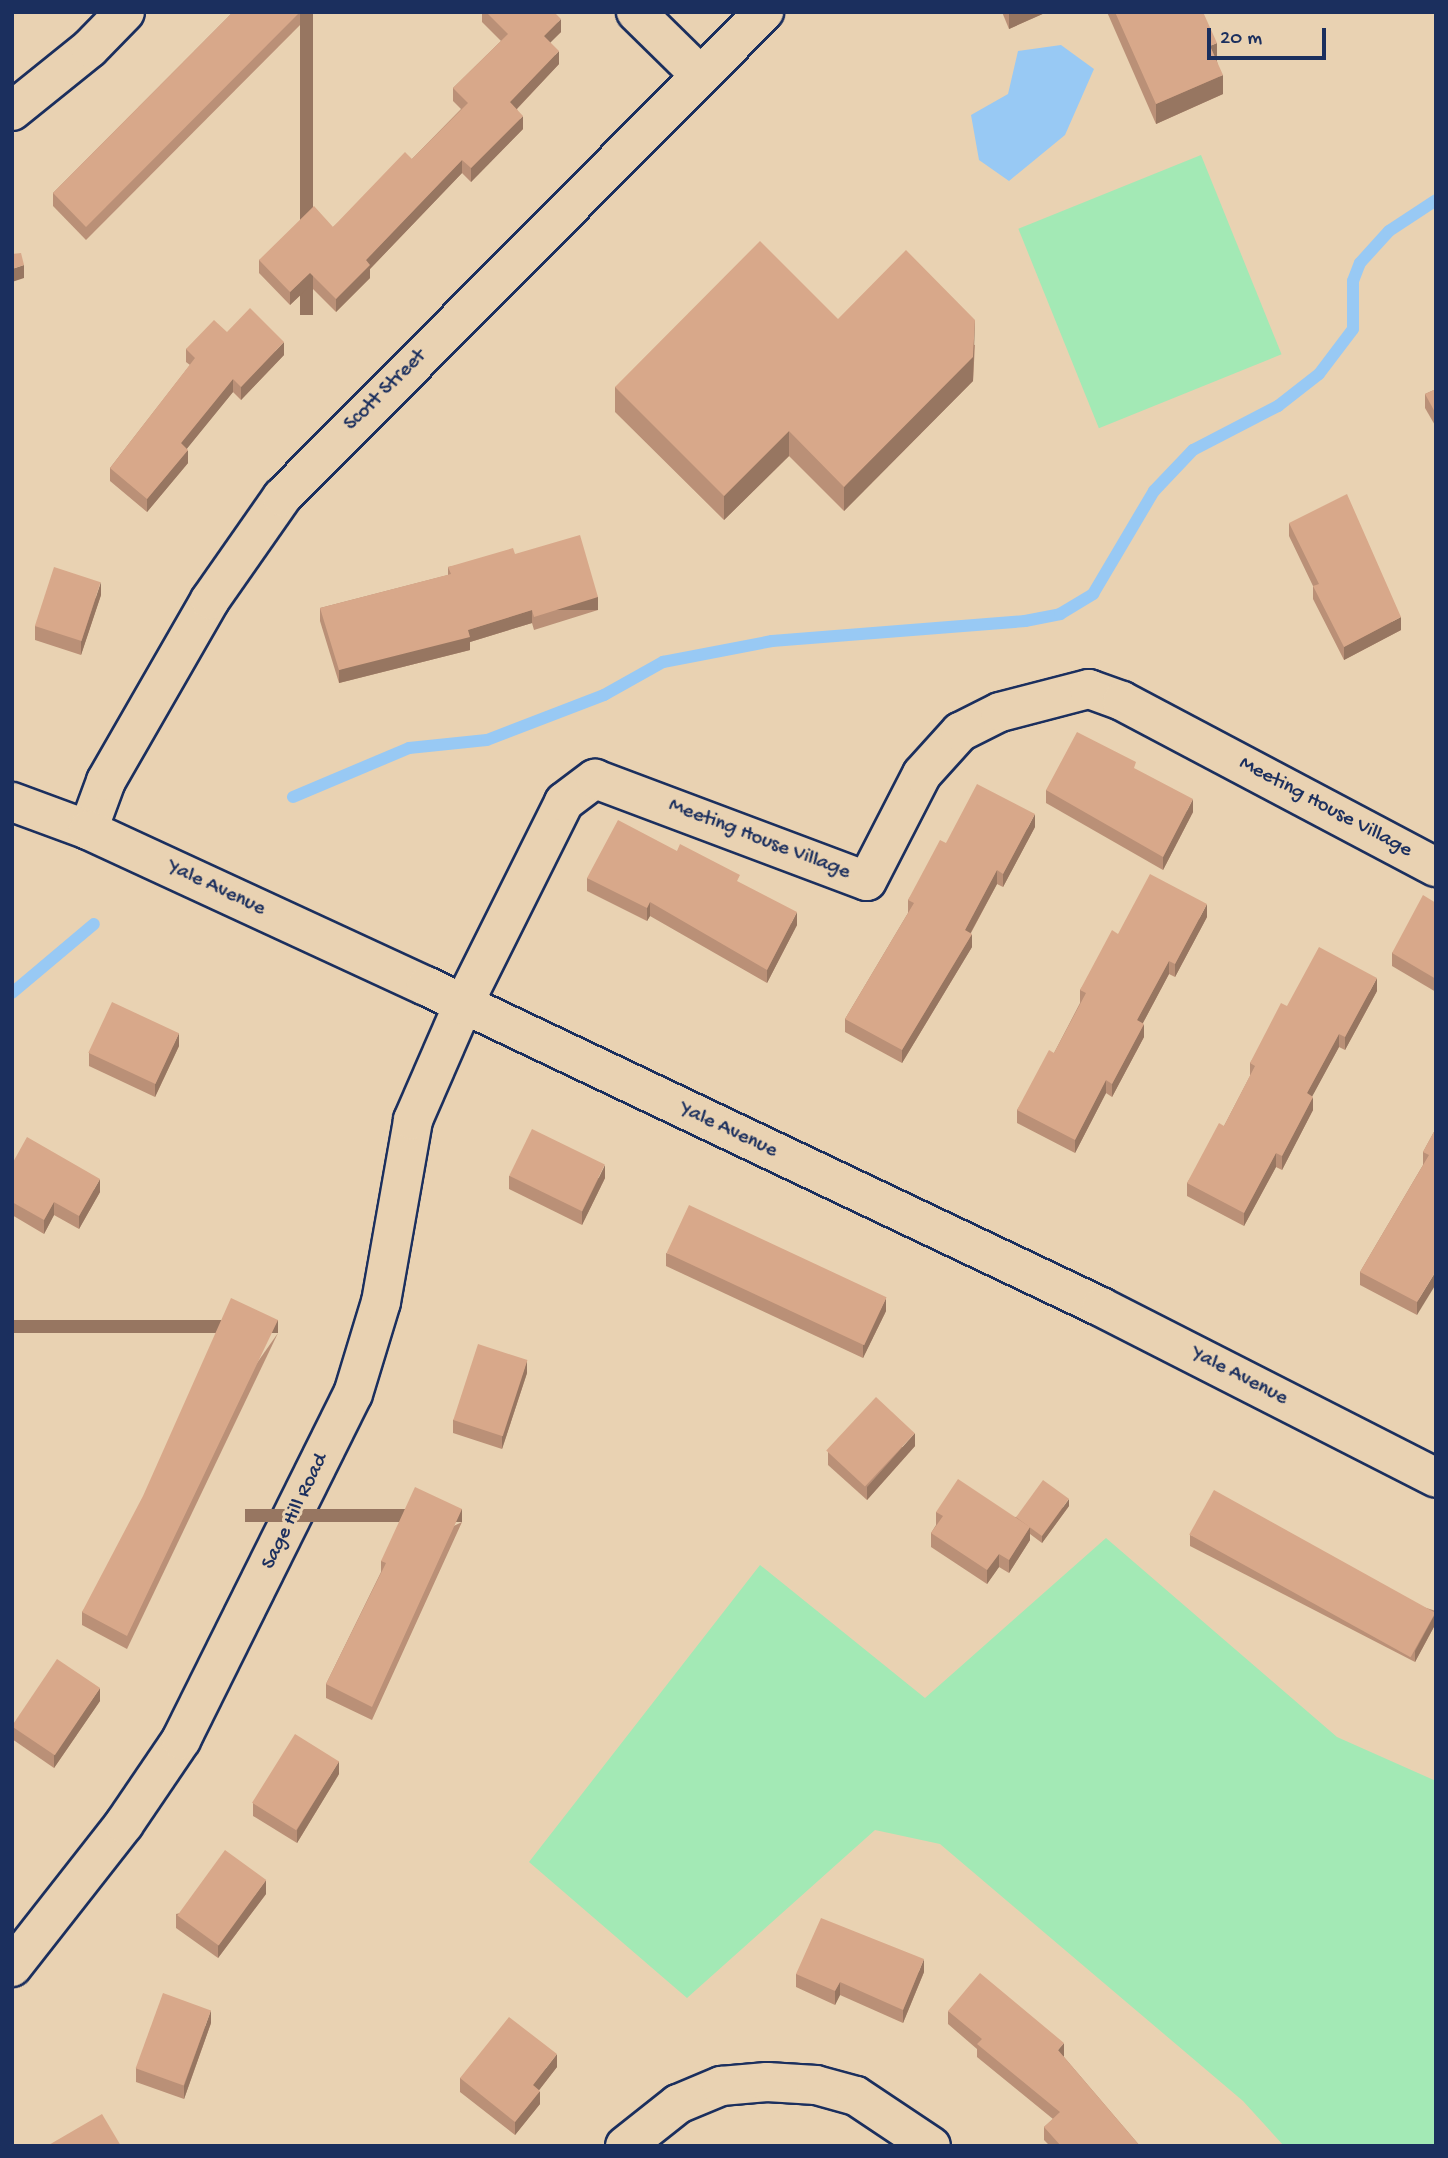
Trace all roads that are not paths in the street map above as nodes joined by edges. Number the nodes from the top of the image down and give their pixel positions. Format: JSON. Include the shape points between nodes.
{"nodes":[{"id":1,"x":125,"y":12,"type":"edge"},
{"id":2,"x":636,"y":12,"type":"edge"},
{"id":3,"x":764,"y":12,"type":"edge"},
{"id":4,"x":699,"y":74,"type":"junction"},
{"id":5,"x":12,"y":111,"type":"edge"},
{"id":6,"x":12,"y":802,"type":"edge"},
{"id":7,"x":88,"y":830,"type":"junction"},
{"id":8,"x":1436,"y":867,"type":"edge"},
{"id":9,"x":463,"y":1005,"type":"junction"},
{"id":10,"x":1436,"y":1478,"type":"edge"},
{"id":11,"x":12,"y":1967,"type":"edge"},
{"id":12,"x":625,"y":2146,"type":"edge"},
{"id":13,"x":931,"y":2146,"type":"edge"}],
"edges":[{"from":1,"to":5,"type":"street","via":[[90,48]]},
{"from":2,"to":4,"type":"street"},
{"from":3,"to":4,"type":"street","name":"Scott Street"},
{"from":4,"to":7,"type":"street","name":"Scott Street","via":[[282,497],[210,600],[106,781]]},
{"from":6,"to":7,"type":"street","name":"Yale Avenue"},
{"from":7,"to":9,"type":"street","name":"Yale Avenue"},
{"from":8,"to":9,"type":"street","name":"Meeting House Village","via":[[1122,701],[1089,689],[1000,712],[960,732],[922,774],[867,881],[595,779],[564,802]]},
{"from":9,"to":10,"type":"street","name":"Yale Avenue","via":[[1101,1307]]},
{"from":9,"to":11,"type":"street","name":"Sage Hill Road","via":[[413,1120],[381,1302],[353,1394],[181,1740],[124,1824]]},
{"from":12,"to":13,"type":"street","via":[[678,2104],[721,2086],[768,2082],[816,2085],[856,2096]]}]}
